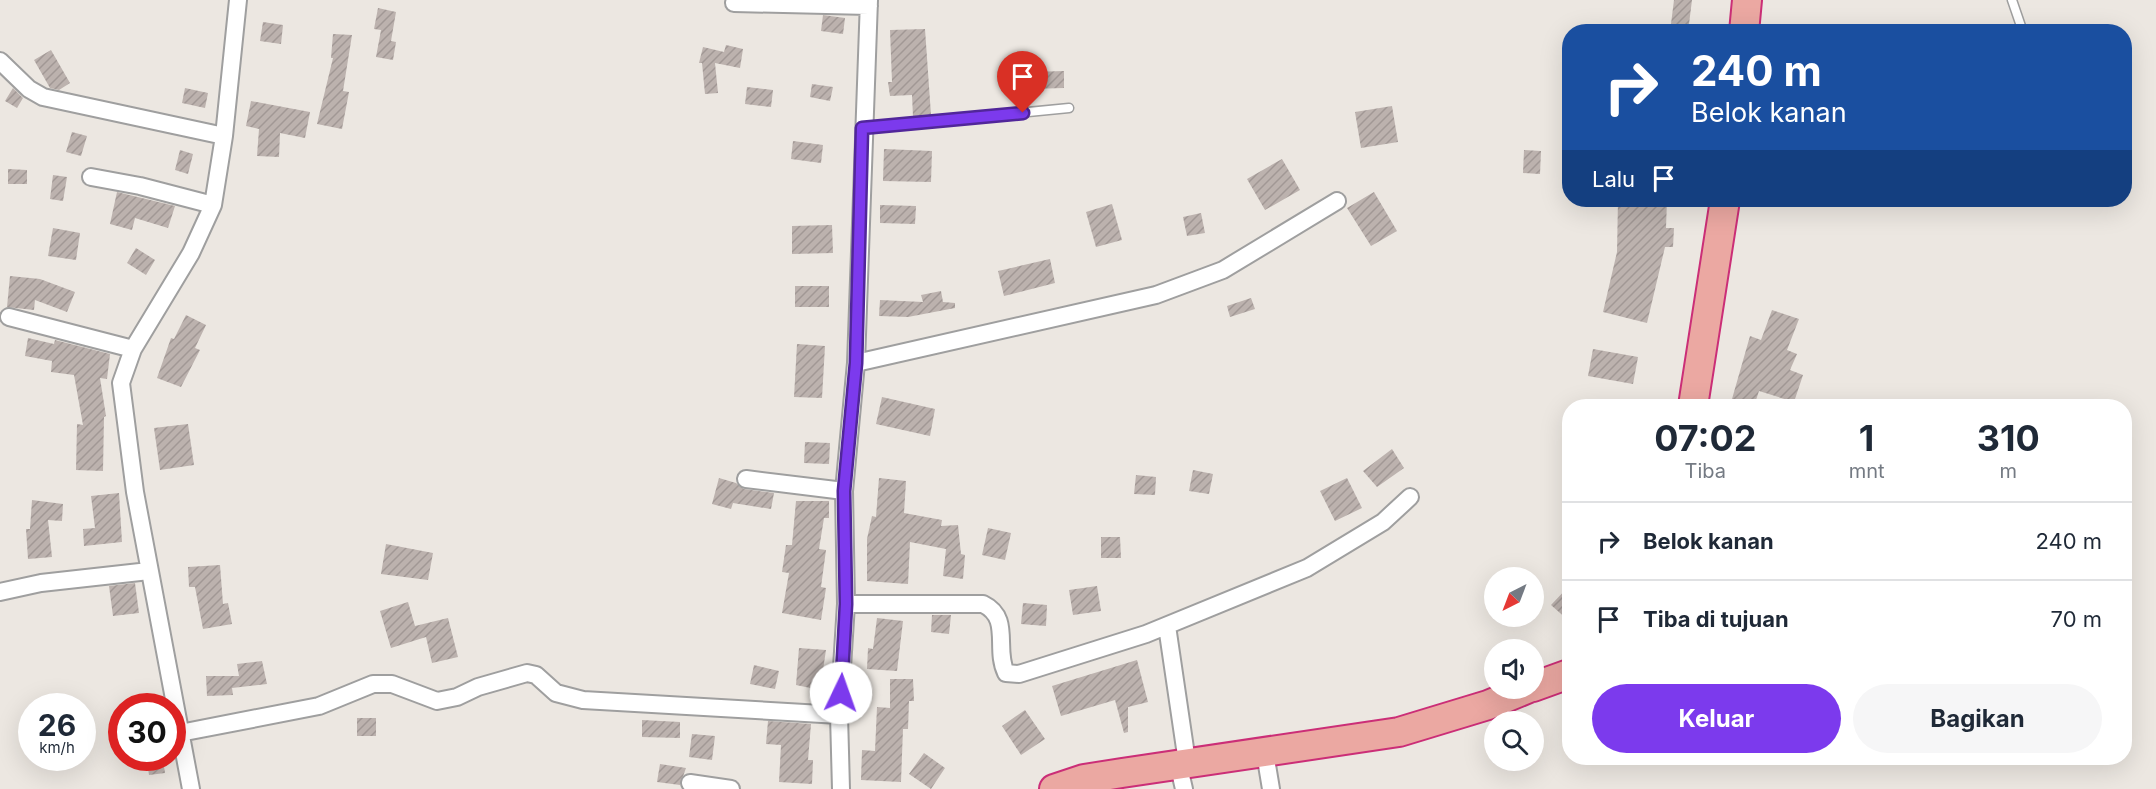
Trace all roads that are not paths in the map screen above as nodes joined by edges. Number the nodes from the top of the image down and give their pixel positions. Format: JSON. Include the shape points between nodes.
{"nodes":[{"id":1,"x":238,"y":0,"type":"edge"},
{"id":2,"x":1747,"y":0,"type":"edge"},
{"id":3,"x":2012,"y":0,"type":"edge"},
{"id":4,"x":734,"y":3,"type":"dead end"},
{"id":5,"x":869,"y":3,"type":"edge"},
{"id":6,"x":1745,"y":24,"type":"edge"},
{"id":7,"x":2020,"y":24,"type":"edge"},
{"id":8,"x":0,"y":61,"type":"edge"},
{"id":9,"x":1069,"y":108,"type":"dead end"},
{"id":10,"x":862,"y":128,"type":"junction"},
{"id":11,"x":224,"y":136,"type":"junction"},
{"id":12,"x":91,"y":177,"type":"dead end"},
{"id":13,"x":1337,"y":201,"type":"dead end"},
{"id":14,"x":213,"y":205,"type":"junction"},
{"id":15,"x":1724,"y":207,"type":"edge"},
{"id":16,"x":9,"y":317,"type":"dead end"},
{"id":17,"x":133,"y":349,"type":"junction"},
{"id":18,"x":856,"y":363,"type":"junction"},
{"id":19,"x":1694,"y":399,"type":"edge"},
{"id":20,"x":746,"y":479,"type":"dead end"},
{"id":21,"x":844,"y":491,"type":"junction"},
{"id":22,"x":1410,"y":497,"type":"dead end"},
{"id":23,"x":149,"y":571,"type":"junction"},
{"id":24,"x":0,"y":592,"type":"edge"},
{"id":25,"x":846,"y":604,"type":"junction"},
{"id":26,"x":1167,"y":626,"type":"junction"},
{"id":27,"x":1562,"y":677,"type":"edge"},
{"id":28,"x":1544,"y":683,"type":"edge"},
{"id":29,"x":172,"y":693,"type":"edge"},
{"id":30,"x":1503,"y":699,"type":"edge"},
{"id":31,"x":839,"y":715,"type":"junction"},
{"id":32,"x":186,"y":732,"type":"edge"},
{"id":33,"x":1265,"y":753,"type":"junction"},
{"id":34,"x":186,"y":764,"type":"edge"},
{"id":35,"x":1183,"y":772,"type":"edge"},
{"id":36,"x":690,"y":783,"type":"dead end"},
{"id":37,"x":191,"y":789,"type":"edge"},
{"id":38,"x":731,"y":789,"type":"edge"},
{"id":39,"x":841,"y":789,"type":"edge"},
{"id":40,"x":1054,"y":789,"type":"edge"},
{"id":41,"x":1271,"y":789,"type":"edge"}],
"edges":[{"from":1,"to":11,"type":"street"},
{"from":2,"to":6,"type":"highway"},
{"from":3,"to":7,"type":"lane"},
{"from":4,"to":5,"type":"street"},
{"from":5,"to":10,"type":"street"},
{"from":8,"to":11,"type":"street","via":[[43,97]]},
{"from":9,"to":10,"type":"lane"},
{"from":10,"to":18,"type":"street"},
{"from":11,"to":14,"type":"street"},
{"from":12,"to":14,"type":"street"},
{"from":13,"to":18,"type":"street","via":[[1223,270],[1156,295]]},
{"from":14,"to":17,"type":"street","via":[[191,253]]},
{"from":15,"to":19,"type":"highway"},
{"from":16,"to":17,"type":"street"},
{"from":17,"to":23,"type":"street","via":[[120,394]]},
{"from":18,"to":21,"type":"street"},
{"from":20,"to":21,"type":"street"},
{"from":21,"to":25,"type":"street"},
{"from":22,"to":26,"type":"street","via":[[1383,522],[1307,568]]},
{"from":23,"to":24,"type":"street","via":[[40,583]]},
{"from":23,"to":29,"type":"street"},
{"from":25,"to":26,"type":"street","via":[[983,604],[994,609],[1000,621],[1006,673],[1019,674]]},
{"from":25,"to":31,"type":"street"},
{"from":26,"to":35,"type":"street"},
{"from":27,"to":28,"type":"highway"},
{"from":30,"to":33,"type":"highway","via":[[1399,732]]},
{"from":31,"to":32,"type":"street","via":[[575,699],[556,693],[536,675],[527,673],[437,701],[392,684],[373,684],[319,706]]},
{"from":31,"to":39,"type":"street"},
{"from":33,"to":35,"type":"highway"},
{"from":33,"to":41,"type":"street"},
{"from":34,"to":37,"type":"street"},
{"from":35,"to":40,"type":"highway","via":[[1084,779]]},
{"from":36,"to":38,"type":"street"}]}
